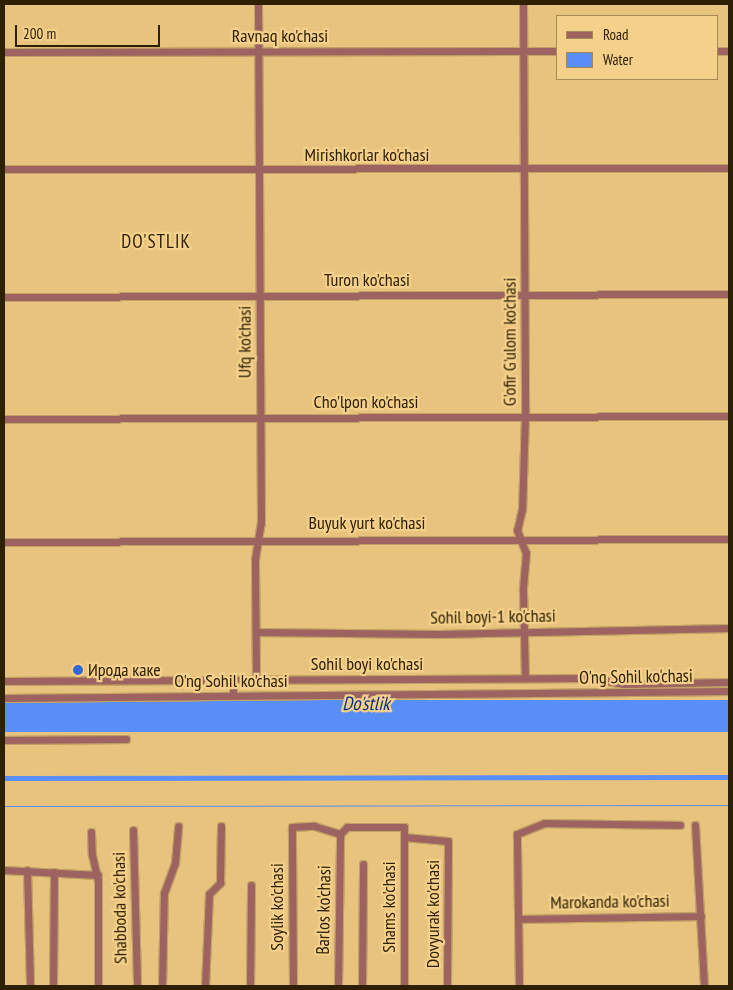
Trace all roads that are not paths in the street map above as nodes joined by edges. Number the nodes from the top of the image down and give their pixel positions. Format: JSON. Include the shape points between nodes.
{"nodes":[{"id":1,"x":258,"y":4,"type":"edge"},
{"id":2,"x":523,"y":4,"type":"edge"},
{"id":3,"x":257,"y":50,"type":"junction"},
{"id":4,"x":523,"y":51,"type":"junction"},
{"id":5,"x":556,"y":51,"type":"edge"},
{"id":6,"x":4,"y":52,"type":"edge"},
{"id":7,"x":729,"y":168,"type":"edge"},
{"id":8,"x":4,"y":169,"type":"edge"},
{"id":9,"x":258,"y":170,"type":"junction"},
{"id":10,"x":524,"y":170,"type":"junction"},
{"id":11,"x":729,"y":294,"type":"edge"},
{"id":12,"x":525,"y":295,"type":"junction"},
{"id":13,"x":260,"y":296,"type":"junction"},
{"id":14,"x":4,"y":297,"type":"edge"},
{"id":15,"x":525,"y":416,"type":"junction"},
{"id":16,"x":729,"y":416,"type":"edge"},
{"id":17,"x":261,"y":418,"type":"junction"},
{"id":18,"x":4,"y":419,"type":"edge"},
{"id":19,"x":259,"y":538,"type":"junction"},
{"id":20,"x":519,"y":538,"type":"junction"},
{"id":21,"x":729,"y":539,"type":"edge"},
{"id":22,"x":4,"y":542,"type":"edge"},
{"id":23,"x":729,"y":628,"type":"edge"},
{"id":24,"x":524,"y":630,"type":"junction"},
{"id":25,"x":256,"y":632,"type":"junction"},
{"id":26,"x":525,"y":678,"type":"junction"},
{"id":27,"x":256,"y":679,"type":"junction"},
{"id":28,"x":233,"y":680,"type":"junction"},
{"id":29,"x":4,"y":681,"type":"edge"},
{"id":30,"x":729,"y":682,"type":"edge"},
{"id":31,"x":729,"y":692,"type":"edge"},
{"id":32,"x":233,"y":695,"type":"junction"},
{"id":33,"x":4,"y":698,"type":"edge"},
{"id":34,"x":126,"y":739,"type":"dead end"},
{"id":35,"x":4,"y":740,"type":"edge"},
{"id":36,"x":680,"y":825,"type":"dead end"},
{"id":37,"x":178,"y":826,"type":"dead end"},
{"id":38,"x":222,"y":826,"type":"dead end"},
{"id":39,"x":695,"y":826,"type":"dead end"},
{"id":40,"x":134,"y":830,"type":"dead end"},
{"id":41,"x":91,"y":832,"type":"dead end"},
{"id":42,"x":340,"y":834,"type":"junction"},
{"id":43,"x":404,"y":838,"type":"junction"},
{"id":44,"x":363,"y":864,"type":"dead end"},
{"id":45,"x":4,"y":870,"type":"edge"},
{"id":46,"x":27,"y":870,"type":"junction"},
{"id":47,"x":54,"y":872,"type":"junction"},
{"id":48,"x":98,"y":875,"type":"junction"},
{"id":49,"x":250,"y":885,"type":"dead end"},
{"id":50,"x":701,"y":916,"type":"junction"},
{"id":51,"x":518,"y":919,"type":"junction"},
{"id":52,"x":30,"y":986,"type":"edge"},
{"id":53,"x":54,"y":986,"type":"edge"},
{"id":54,"x":98,"y":986,"type":"edge"},
{"id":55,"x":137,"y":986,"type":"edge"},
{"id":56,"x":162,"y":986,"type":"edge"},
{"id":57,"x":205,"y":986,"type":"edge"},
{"id":58,"x":250,"y":986,"type":"edge"},
{"id":59,"x":293,"y":986,"type":"edge"},
{"id":60,"x":338,"y":986,"type":"edge"},
{"id":61,"x":362,"y":986,"type":"edge"},
{"id":62,"x":404,"y":986,"type":"edge"},
{"id":63,"x":447,"y":986,"type":"edge"},
{"id":64,"x":519,"y":986,"type":"edge"},
{"id":65,"x":704,"y":986,"type":"edge"}],
"edges":[{"from":1,"to":3,"type":"street","name":"Ufq ko'chasi"},
{"from":2,"to":4,"type":"street","name":"G'ofir G'ulom ko'chasi"},
{"from":3,"to":4,"type":"street","name":"Ravnaq ko'chasi"},
{"from":3,"to":6,"type":"street","name":"Ravnaq ko'chasi"},
{"from":3,"to":9,"type":"street","name":"Ufq ko'chasi"},
{"from":4,"to":5,"type":"street","name":"Ravnaq ko'chasi"},
{"from":4,"to":10,"type":"street","name":"G'ofir G'ulom ko'chasi"},
{"from":7,"to":10,"type":"street","name":"Mirishkorlar ko'chasi"},
{"from":8,"to":9,"type":"street","name":"Mirishkorlar ko'chasi"},
{"from":9,"to":10,"type":"street","name":"Mirishkorlar ko'chasi"},
{"from":9,"to":13,"type":"street","name":"Ufq ko'chasi"},
{"from":10,"to":12,"type":"street","name":"G'ofir G'ulom ko'chasi"},
{"from":11,"to":12,"type":"street","name":"Turon ko'chasi"},
{"from":12,"to":13,"type":"street","name":"Turon ko'chasi"},
{"from":12,"to":15,"type":"street","name":"G'ofir G'ulom ko'chasi"},
{"from":13,"to":14,"type":"street","name":"Turon ko'chasi"},
{"from":13,"to":17,"type":"street","name":"Ufq ko'chasi"},
{"from":15,"to":16,"type":"street","name":"Cho'lpon ko'chasi"},
{"from":15,"to":17,"type":"street","name":"Cho'lpon ko'chasi"},
{"from":15,"to":20,"type":"street","name":"G'ofir G'ulom ko'chasi"},
{"from":17,"to":18,"type":"street","name":"Cho'lpon ko'chasi"},
{"from":17,"to":19,"type":"street","name":"Ufq ko'chasi"},
{"from":19,"to":20,"type":"street","name":"Buyuk yurt ko'chasi"},
{"from":19,"to":22,"type":"street","name":"Buyuk yurt ko'chasi"},
{"from":19,"to":25,"type":"street","name":"Ufq ko'chasi","via":[[255,559]]},
{"from":20,"to":21,"type":"street","name":"Buyuk yurt ko'chasi"},
{"from":20,"to":24,"type":"street","name":"G'ofir G'ulom ko'chasi","via":[[526,553]]},
{"from":23,"to":24,"type":"street","name":"Sohil boyi-1 ko'chasi"},
{"from":24,"to":25,"type":"street","name":"Sohil boyi-1 ko'chasi","via":[[438,634]]},
{"from":24,"to":26,"type":"street","name":"G'ofir G'ulom ko'chasi"},
{"from":25,"to":27,"type":"street","name":"Ufq ko'chasi"},
{"from":26,"to":27,"type":"street","name":"Sohil boyi ko'chasi"},
{"from":26,"to":30,"type":"street","name":"Sohil boyi ko'chasi","via":[[592,678],[624,684]]},
{"from":27,"to":28,"type":"street","name":"Sohil boyi ko'chasi"},
{"from":28,"to":29,"type":"street","name":"Sohil boyi ko'chasi"},
{"from":28,"to":32,"type":"street"},
{"from":31,"to":32,"type":"street","name":"O'ng Sohil ko'chasi"},
{"from":32,"to":33,"type":"street","name":"O'ng Sohil ko'chasi"},
{"from":34,"to":35,"type":"street"},
{"from":36,"to":51,"type":"street","via":[[544,823],[517,834]]},
{"from":37,"to":56,"type":"street","via":[[175,863],[164,893]]},
{"from":38,"to":57,"type":"street","via":[[220,883],[209,894]]},
{"from":39,"to":50,"type":"street"},
{"from":40,"to":55,"type":"street","name":"Shabboda ko'chasi"},
{"from":41,"to":48,"type":"street","via":[[92,855]]},
{"from":42,"to":43,"type":"street","name":"Shams ko'chasi","via":[[347,827],[404,827]]},
{"from":42,"to":59,"type":"street","name":"Soylik ko'chasi","via":[[314,826],[292,827]]},
{"from":42,"to":60,"type":"street","name":"Barlos ko'chasi"},
{"from":43,"to":62,"type":"street","name":"Shams ko'chasi"},
{"from":43,"to":63,"type":"street","name":"Dovyurak ko'chasi","via":[[448,841]]},
{"from":44,"to":61,"type":"street"},
{"from":45,"to":46,"type":"street"},
{"from":46,"to":47,"type":"street"},
{"from":46,"to":52,"type":"street"},
{"from":47,"to":48,"type":"street"},
{"from":47,"to":53,"type":"street"},
{"from":48,"to":54,"type":"street"},
{"from":49,"to":58,"type":"street"},
{"from":50,"to":51,"type":"street","name":"Marokanda ko'chasi"},
{"from":50,"to":65,"type":"street"},
{"from":51,"to":64,"type":"street"}]}
